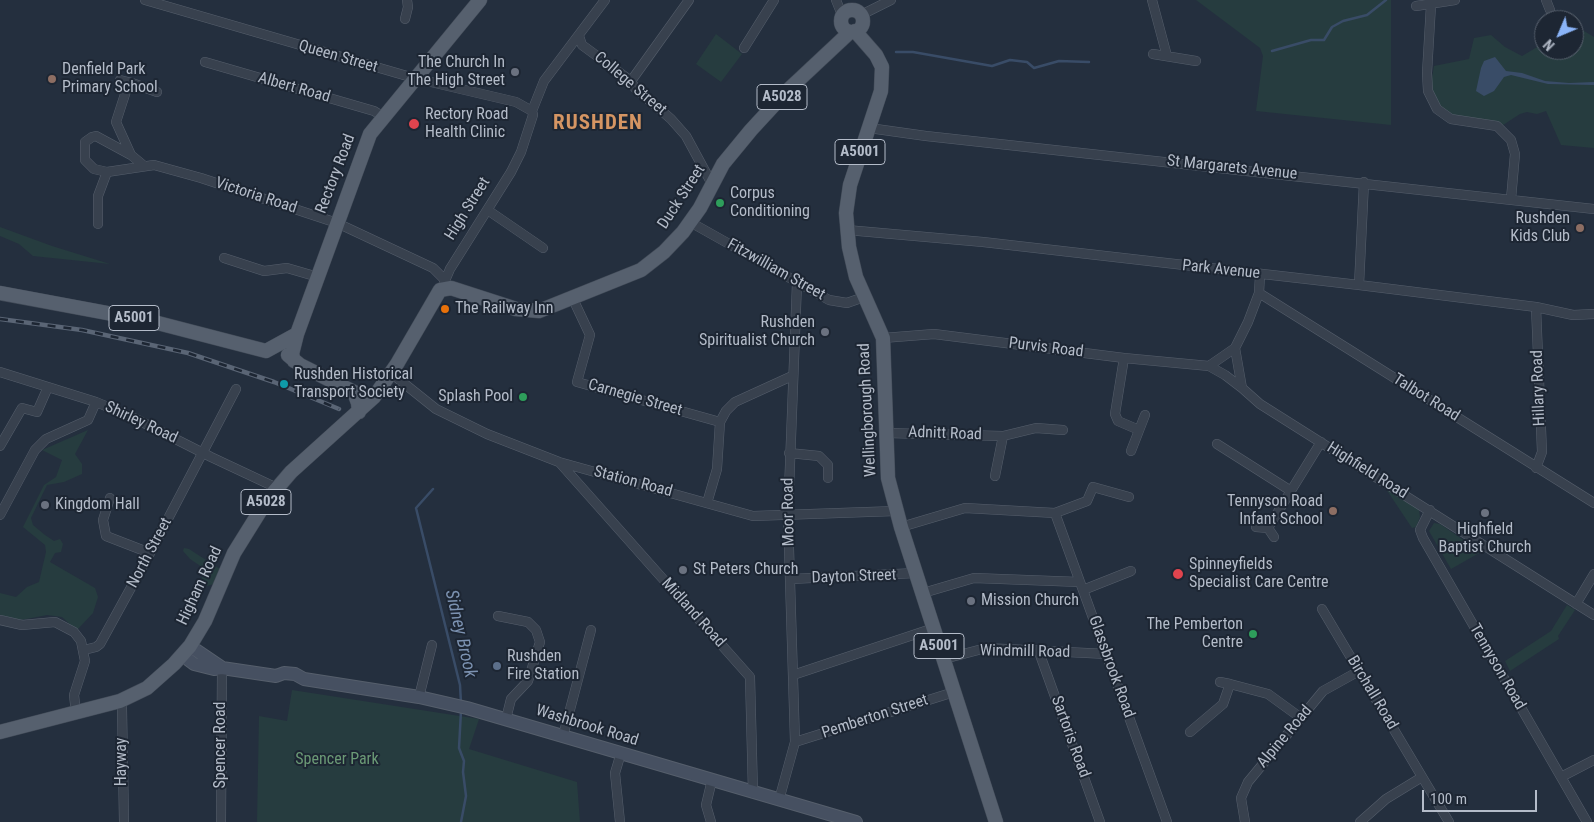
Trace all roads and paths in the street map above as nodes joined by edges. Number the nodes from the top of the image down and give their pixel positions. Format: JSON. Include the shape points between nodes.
{"nodes":[{"id":1,"x":145,"y":0,"type":"edge"},
{"id":2,"x":407,"y":0,"type":"edge"},
{"id":3,"x":480,"y":0,"type":"edge"},
{"id":4,"x":605,"y":0,"type":"edge"},
{"id":5,"x":689,"y":0,"type":"edge"},
{"id":6,"x":774,"y":0,"type":"edge"},
{"id":7,"x":836,"y":0,"type":"edge"},
{"id":8,"x":891,"y":0,"type":"edge"},
{"id":9,"x":1152,"y":0,"type":"edge"},
{"id":10,"x":1455,"y":0,"type":"edge"},
{"id":11,"x":1546,"y":0,"type":"edge"},
{"id":12,"x":1431,"y":5,"type":"junction"},
{"id":13,"x":1416,"y":6,"type":"dead end"},
{"id":14,"x":851,"y":10,"type":"edge"},
{"id":15,"x":1550,"y":10,"type":"dead end"},
{"id":16,"x":405,"y":19,"type":"dead end"},
{"id":17,"x":853,"y":31,"type":"junction"},
{"id":18,"x":579,"y":36,"type":"junction"},
{"id":19,"x":744,"y":48,"type":"dead end"},
{"id":20,"x":1153,"y":54,"type":"dead end"},
{"id":21,"x":1167,"y":56,"type":"junction"},
{"id":22,"x":1196,"y":61,"type":"dead end"},
{"id":23,"x":205,"y":62,"type":"dead end"},
{"id":24,"x":414,"y":78,"type":"junction"},
{"id":25,"x":120,"y":80,"type":"dead end"},
{"id":26,"x":631,"y":81,"type":"junction"},
{"id":27,"x":132,"y":84,"type":"junction"},
{"id":28,"x":157,"y":92,"type":"dead end"},
{"id":29,"x":532,"y":111,"type":"junction"},
{"id":30,"x":382,"y":116,"type":"junction"},
{"id":31,"x":869,"y":128,"type":"junction"},
{"id":32,"x":132,"y":155,"type":"junction"},
{"id":33,"x":143,"y":165,"type":"junction"},
{"id":34,"x":107,"y":172,"type":"junction"},
{"id":35,"x":1364,"y":182,"type":"junction"},
{"id":36,"x":712,"y":184,"type":"junction"},
{"id":37,"x":1511,"y":199,"type":"junction"},
{"id":38,"x":1594,"y":209,"type":"edge"},
{"id":39,"x":488,"y":211,"type":"junction"},
{"id":40,"x":690,"y":222,"type":"junction"},
{"id":41,"x":336,"y":223,"type":"junction"},
{"id":42,"x":98,"y":224,"type":"dead end"},
{"id":43,"x":846,"y":230,"type":"junction"},
{"id":44,"x":542,"y":248,"type":"dead end"},
{"id":45,"x":224,"y":258,"type":"dead end"},
{"id":46,"x":1260,"y":275,"type":"junction"},
{"id":47,"x":318,"y":277,"type":"junction"},
{"id":48,"x":444,"y":283,"type":"junction"},
{"id":49,"x":797,"y":283,"type":"junction"},
{"id":50,"x":1359,"y":285,"type":"junction"},
{"id":51,"x":1258,"y":293,"type":"junction"},
{"id":52,"x":0,"y":294,"type":"edge"},
{"id":53,"x":864,"y":297,"type":"junction"},
{"id":54,"x":573,"y":299,"type":"junction"},
{"id":55,"x":1536,"y":307,"type":"junction"},
{"id":56,"x":1594,"y":314,"type":"edge"},
{"id":57,"x":296,"y":334,"type":"junction"},
{"id":58,"x":883,"y":338,"type":"junction"},
{"id":59,"x":1235,"y":348,"type":"junction"},
{"id":60,"x":266,"y":351,"type":"junction"},
{"id":61,"x":1124,"y":358,"type":"junction"},
{"id":62,"x":294,"y":361,"type":"junction"},
{"id":63,"x":1209,"y":366,"type":"junction"},
{"id":64,"x":0,"y":372,"type":"edge"},
{"id":65,"x":391,"y":373,"type":"junction"},
{"id":66,"x":792,"y":376,"type":"junction"},
{"id":67,"x":48,"y":387,"type":"junction"},
{"id":68,"x":1242,"y":388,"type":"junction"},
{"id":69,"x":236,"y":389,"type":"dead end"},
{"id":70,"x":378,"y":389,"type":"junction"},
{"id":71,"x":351,"y":395,"type":"junction"},
{"id":72,"x":96,"y":402,"type":"junction"},
{"id":73,"x":359,"y":412,"type":"junction"},
{"id":74,"x":1145,"y":415,"type":"dead end"},
{"id":75,"x":720,"y":422,"type":"junction"},
{"id":76,"x":343,"y":425,"type":"junction"},
{"id":77,"x":1063,"y":430,"type":"dead end"},
{"id":78,"x":1139,"y":430,"type":"junction"},
{"id":79,"x":886,"y":433,"type":"junction"},
{"id":80,"x":1003,"y":436,"type":"junction"},
{"id":81,"x":1321,"y":442,"type":"junction"},
{"id":82,"x":1217,"y":444,"type":"dead end"},
{"id":83,"x":0,"y":446,"type":"edge"},
{"id":84,"x":1131,"y":451,"type":"dead end"},
{"id":85,"x":203,"y":452,"type":"junction"},
{"id":86,"x":789,"y":453,"type":"junction"},
{"id":87,"x":559,"y":462,"type":"junction"},
{"id":88,"x":1536,"y":468,"type":"junction"},
{"id":89,"x":995,"y":476,"type":"dead end"},
{"id":90,"x":828,"y":478,"type":"dead end"},
{"id":91,"x":277,"y":488,"type":"junction"},
{"id":92,"x":1291,"y":491,"type":"junction"},
{"id":93,"x":1129,"y":497,"type":"dead end"},
{"id":94,"x":110,"y":498,"type":"dead end"},
{"id":95,"x":707,"y":503,"type":"junction"},
{"id":96,"x":1594,"y":503,"type":"edge"},
{"id":97,"x":1430,"y":510,"type":"junction"},
{"id":98,"x":896,"y":511,"type":"junction"},
{"id":99,"x":1055,"y":513,"type":"junction"},
{"id":100,"x":0,"y":515,"type":"edge"},
{"id":101,"x":788,"y":516,"type":"junction"},
{"id":102,"x":901,"y":527,"type":"junction"},
{"id":103,"x":1256,"y":527,"type":"dead end"},
{"id":104,"x":1268,"y":528,"type":"junction"},
{"id":105,"x":1274,"y":537,"type":"dead end"},
{"id":106,"x":150,"y":553,"type":"junction"},
{"id":107,"x":1131,"y":571,"type":"dead end"},
{"id":108,"x":916,"y":573,"type":"junction"},
{"id":109,"x":1594,"y":574,"type":"edge"},
{"id":110,"x":791,"y":578,"type":"junction"},
{"id":111,"x":1082,"y":586,"type":"junction"},
{"id":112,"x":922,"y":593,"type":"junction"},
{"id":113,"x":1576,"y":604,"type":"junction"},
{"id":114,"x":1322,"y":610,"type":"dead end"},
{"id":115,"x":1594,"y":615,"type":"edge"},
{"id":116,"x":498,"y":616,"type":"dead end"},
{"id":117,"x":0,"y":620,"type":"edge"},
{"id":118,"x":934,"y":628,"type":"junction"},
{"id":119,"x":591,"y":630,"type":"dead end"},
{"id":120,"x":432,"y":645,"type":"dead end"},
{"id":121,"x":84,"y":650,"type":"junction"},
{"id":122,"x":186,"y":651,"type":"junction"},
{"id":123,"x":1039,"y":652,"type":"junction"},
{"id":124,"x":1107,"y":654,"type":"junction"},
{"id":125,"x":944,"y":659,"type":"junction"},
{"id":126,"x":222,"y":668,"type":"junction"},
{"id":127,"x":1359,"y":671,"type":"junction"},
{"id":128,"x":793,"y":675,"type":"junction"},
{"id":129,"x":1220,"y":682,"type":"dead end"},
{"id":130,"x":1230,"y":684,"type":"junction"},
{"id":131,"x":954,"y":692,"type":"junction"},
{"id":132,"x":419,"y":697,"type":"junction"},
{"id":133,"x":120,"y":701,"type":"junction"},
{"id":134,"x":76,"y":713,"type":"junction"},
{"id":135,"x":506,"y":718,"type":"junction"},
{"id":136,"x":1302,"y":718,"type":"junction"},
{"id":137,"x":0,"y":732,"type":"edge"},
{"id":138,"x":1190,"y":732,"type":"dead end"},
{"id":139,"x":563,"y":736,"type":"junction"},
{"id":140,"x":795,"y":742,"type":"junction"},
{"id":141,"x":621,"y":753,"type":"junction"},
{"id":142,"x":1594,"y":760,"type":"edge"},
{"id":143,"x":1422,"y":777,"type":"junction"},
{"id":144,"x":1561,"y":777,"type":"junction"},
{"id":145,"x":712,"y":780,"type":"junction"},
{"id":146,"x":753,"y":793,"type":"junction"},
{"id":147,"x":779,"y":800,"type":"junction"},
{"id":148,"x":124,"y":822,"type":"edge"},
{"id":149,"x":221,"y":822,"type":"edge"},
{"id":150,"x":620,"y":822,"type":"edge"},
{"id":151,"x":711,"y":822,"type":"edge"},
{"id":152,"x":856,"y":822,"type":"edge"},
{"id":153,"x":996,"y":822,"type":"edge"},
{"id":154,"x":1100,"y":822,"type":"edge"},
{"id":155,"x":1167,"y":822,"type":"edge"},
{"id":156,"x":1245,"y":822,"type":"edge"},
{"id":157,"x":1360,"y":822,"type":"edge"},
{"id":158,"x":1449,"y":822,"type":"edge"},
{"id":159,"x":1587,"y":822,"type":"edge"}],
"edges":[{"from":1,"to":24,"type":"street","name":"Queen Street"},
{"from":2,"to":16,"type":"street"},
{"from":3,"to":24,"type":"main road","name":"Rectory Road"},
{"from":4,"to":18,"type":"street","name":"High Street"},
{"from":5,"to":26,"type":"street"},
{"from":6,"to":19,"type":"street"},
{"from":7,"to":14,"type":"street"},
{"from":8,"to":14,"type":"street"},
{"from":9,"to":21,"type":"street"},
{"from":10,"to":12,"type":"street"},
{"from":11,"to":15,"type":"street"},
{"from":12,"to":13,"type":"street"},
{"from":12,"to":37,"type":"street","via":[[1428,92],[1437,109],[1451,119],[1487,123],[1505,132],[1515,154]]},
{"from":14,"to":17,"type":"main road","number":"A5028","via":[[861,25]]},
{"from":14,"to":17,"type":"main road","name":"Wellingborough Road","via":[[842,25]]},
{"from":17,"to":31,"type":"main road","name":"Wellingborough Road","number":"A5001","via":[[876,55],[882,67],[881,91]]},
{"from":17,"to":36,"type":"main road","name":"Duck Street","number":"A5028","via":[[751,130]]},
{"from":18,"to":26,"type":"street","name":"College Street","via":[[588,49]]},
{"from":18,"to":29,"type":"street","name":"High Street","via":[[544,82]]},
{"from":20,"to":21,"type":"street"},
{"from":21,"to":22,"type":"street"},
{"from":23,"to":30,"type":"street","name":"Albert Road"},
{"from":24,"to":29,"type":"street","name":"Queen Street","via":[[516,102]]},
{"from":24,"to":30,"type":"main road","name":"Rectory Road"},
{"from":25,"to":27,"type":"street"},
{"from":26,"to":36,"type":"street","name":"College Street","via":[[686,136]]},
{"from":27,"to":28,"type":"street"},
{"from":27,"to":32,"type":"street","via":[[127,88],[116,122]]},
{"from":29,"to":39,"type":"street","name":"High Street","via":[[521,152]]},
{"from":30,"to":41,"type":"main road","name":"Rectory Road","via":[[365,144]]},
{"from":31,"to":35,"type":"street","name":"St Margarets Avenue"},
{"from":31,"to":43,"type":"main road","name":"Wellingborough Road","number":"A5001","via":[[850,185]]},
{"from":32,"to":33,"type":"street"},
{"from":32,"to":34,"type":"street","via":[[96,136],[89,138],[84,148],[84,160],[94,169]]},
{"from":33,"to":34,"type":"street","name":"Victoria Road"},
{"from":33,"to":41,"type":"street","name":"Victoria Road","via":[[166,167]]},
{"from":34,"to":42,"type":"street","via":[[98,196]]},
{"from":35,"to":37,"type":"street","name":"St Margarets Avenue"},
{"from":35,"to":50,"type":"street"},
{"from":36,"to":40,"type":"main road","name":"Duck Street","number":"A5028"},
{"from":37,"to":38,"type":"street","name":"St Margarets Avenue"},
{"from":39,"to":44,"type":"street"},
{"from":39,"to":48,"type":"street","name":"High Street"},
{"from":40,"to":49,"type":"street","name":"Fitzwilliam Street"},
{"from":40,"to":54,"type":"main road","name":"Duck Street","number":"A5028","via":[[672,244],[641,270]]},
{"from":41,"to":47,"type":"main road","name":"Rectory Road"},
{"from":41,"to":48,"type":"street","name":"Victoria Road","via":[[433,268]]},
{"from":43,"to":46,"type":"street","name":"Park Avenue","via":[[983,242]]},
{"from":43,"to":53,"type":"main road","name":"Wellingborough Road","number":"A5001","via":[[852,262]]},
{"from":45,"to":47,"type":"street","via":[[264,271],[287,268]]},
{"from":46,"to":50,"type":"street","name":"Park Avenue"},
{"from":46,"to":51,"type":"street"},
{"from":47,"to":57,"type":"main road","name":"Rectory Road"},
{"from":48,"to":54,"type":"main road","name":"Duck Street","number":"A5028","via":[[525,311],[548,309]]},
{"from":48,"to":65,"type":"main road","name":"High Street","number":"A5028"},
{"from":49,"to":53,"type":"street","name":"Fitzwilliam Street","via":[[840,303]]},
{"from":49,"to":66,"type":"street","name":"Moor Road"},
{"from":50,"to":55,"type":"street","name":"Park Avenue"},
{"from":51,"to":59,"type":"street"},
{"from":51,"to":88,"type":"street","name":"Talbot Road"},
{"from":52,"to":60,"type":"main road","number":"A5001","via":[[150,321]]},
{"from":53,"to":58,"type":"main road","name":"Wellingborough Road","number":"A5001"},
{"from":54,"to":75,"type":"street","name":"Carnegie Street","via":[[590,335],[577,382]]},
{"from":55,"to":56,"type":"street","name":"Park Avenue","via":[[1573,315]]},
{"from":55,"to":88,"type":"street","name":"Hillary Road","via":[[1542,452]]},
{"from":57,"to":60,"type":"main road"},
{"from":57,"to":62,"type":"main road","name":"Rectory Road","via":[[292,354]]},
{"from":58,"to":61,"type":"street","name":"Purvis Road","via":[[934,334]]},
{"from":58,"to":79,"type":"main road","name":"Wellingborough Road","number":"A5001"},
{"from":59,"to":63,"type":"street"},
{"from":59,"to":68,"type":"street"},
{"from":60,"to":62,"type":"main road","number":"A5001","via":[[276,358]]},
{"from":61,"to":63,"type":"street","name":"Purvis Road"},
{"from":61,"to":78,"type":"street","via":[[1115,414],[1118,421]]},
{"from":62,"to":71,"type":"main road","via":[[349,388]]},
{"from":63,"to":68,"type":"street","name":"Purvis Road"},
{"from":64,"to":67,"type":"street","name":"Shirley Road"},
{"from":65,"to":70,"type":"main road","name":"High Street","number":"A5028"},
{"from":65,"to":87,"type":"street","name":"Station Road","via":[[449,416]]},
{"from":66,"to":75,"type":"street","via":[[735,402]]},
{"from":66,"to":86,"type":"street","name":"Moor Road"},
{"from":67,"to":72,"type":"street","name":"Shirley Road"},
{"from":67,"to":83,"type":"street","via":[[37,412],[22,408]]},
{"from":68,"to":81,"type":"street","name":"Highfield Road","via":[[1260,404]]},
{"from":69,"to":85,"type":"street","name":"North Street"},
{"from":70,"to":71,"type":"main road","via":[[368,394]]},
{"from":70,"to":73,"type":"main road","name":"High Street","number":"A5028"},
{"from":71,"to":73,"type":"main road"},
{"from":71,"to":76,"type":"main road"},
{"from":72,"to":85,"type":"street","name":"Shirley Road"},
{"from":72,"to":100,"type":"street","via":[[88,420],[46,439],[35,450]]},
{"from":73,"to":76,"type":"main road","name":"High Street","number":"A5028"},
{"from":74,"to":78,"type":"street"},
{"from":75,"to":95,"type":"street","via":[[717,469]]},
{"from":76,"to":91,"type":"main road","name":"Higham Road","number":"A5028"},
{"from":77,"to":80,"type":"street","name":"Adnitt Road","via":[[1036,428]]},
{"from":78,"to":84,"type":"street"},
{"from":79,"to":80,"type":"street","name":"Adnitt Road"},
{"from":79,"to":98,"type":"main road","name":"Wellingborough Road","number":"A5001","via":[[888,478]]},
{"from":80,"to":89,"type":"street","name":"Adnitt Road"},
{"from":81,"to":92,"type":"street"},
{"from":81,"to":97,"type":"street","name":"Highfield Road"},
{"from":82,"to":92,"type":"street"},
{"from":85,"to":91,"type":"street","name":"Shirley Road"},
{"from":85,"to":106,"type":"street","name":"North Street"},
{"from":86,"to":90,"type":"street","via":[[819,456],[828,465]]},
{"from":86,"to":101,"type":"street","name":"Moor Road"},
{"from":87,"to":95,"type":"street","name":"Station Road"},
{"from":87,"to":146,"type":"street","name":"Midland Road","via":[[750,677]]},
{"from":88,"to":96,"type":"street","name":"Talbot Road"},
{"from":91,"to":122,"type":"main road","name":"Higham Road","number":"A5028","via":[[241,540],[216,599]]},
{"from":92,"to":104,"type":"street"},
{"from":93,"to":99,"type":"street","via":[[1093,487],[1087,501]]},
{"from":94,"to":106,"type":"street","via":[[103,520],[106,536]]},
{"from":95,"to":101,"type":"street","name":"Station Road","via":[[753,516]]},
{"from":97,"to":113,"type":"street","name":"Highfield Road"},
{"from":97,"to":144,"type":"street","name":"Tennyson Road","via":[[1420,530],[1423,538]]},
{"from":98,"to":101,"type":"street","name":"Station Road"},
{"from":98,"to":102,"type":"main road","name":"Wellingborough Road","number":"A5001"},
{"from":99,"to":102,"type":"street","via":[[965,508]]},
{"from":99,"to":111,"type":"street","name":"Glassbrook Road"},
{"from":101,"to":110,"type":"street","name":"Moor Road"},
{"from":102,"to":108,"type":"main road","name":"Wellingborough Road","number":"A5001"},
{"from":103,"to":104,"type":"street"},
{"from":104,"to":105,"type":"street"},
{"from":106,"to":121,"type":"street","name":"North Street","via":[[100,644]]},
{"from":107,"to":111,"type":"street"},
{"from":108,"to":110,"type":"street","name":"Dayton Street"},
{"from":108,"to":112,"type":"main road","name":"Wellingborough Road","number":"A5001"},
{"from":109,"to":113,"type":"street"},
{"from":110,"to":128,"type":"street","name":"Moor Road"},
{"from":111,"to":112,"type":"street","via":[[974,578]]},
{"from":111,"to":124,"type":"street","name":"Glassbrook Road"},
{"from":112,"to":118,"type":"main road","name":"Wellingborough Road","number":"A5001"},
{"from":113,"to":115,"type":"street","name":"Highfield Road"},
{"from":114,"to":127,"type":"street","name":"Birchall Road"},
{"from":116,"to":135,"type":"street","via":[[528,622],[536,630],[540,642],[528,681],[511,699]]},
{"from":117,"to":121,"type":"street","via":[[22,625],[61,624],[74,632]]},
{"from":118,"to":125,"type":"main road","name":"Wellingborough Road","number":"A5001"},
{"from":118,"to":128,"type":"street"},
{"from":119,"to":139,"type":"street"},
{"from":120,"to":132,"type":"street"},
{"from":121,"to":134,"type":"street","via":[[84,670],[74,695]]},
{"from":122,"to":126,"type":"main road","name":"Washbrook Road","via":[[199,665]]},
{"from":122,"to":133,"type":"main road","name":"Higham Road","number":"A5028","via":[[155,682]]},
{"from":123,"to":124,"type":"street","name":"Windmill Road"},
{"from":123,"to":125,"type":"street","name":"Windmill Road","via":[[986,648]]},
{"from":123,"to":154,"type":"street","name":"Sartoris Road"},
{"from":124,"to":155,"type":"street","name":"Glassbrook Road"},
{"from":125,"to":131,"type":"main road","name":"Wellingborough Road","number":"A5001"},
{"from":126,"to":132,"type":"main road","name":"Washbrook Road","via":[[276,676],[295,674],[304,679]]},
{"from":126,"to":149,"type":"street","name":"Spencer Road"},
{"from":127,"to":136,"type":"street","name":"Alpine Road","via":[[1323,691]]},
{"from":127,"to":143,"type":"street","name":"Birchall Road"},
{"from":128,"to":140,"type":"street","name":"Moor Road"},
{"from":129,"to":130,"type":"street"},
{"from":130,"to":136,"type":"street","via":[[1268,694]]},
{"from":130,"to":138,"type":"street","via":[[1222,704]]},
{"from":131,"to":140,"type":"street","name":"Pemberton Street"},
{"from":131,"to":153,"type":"main road","name":"Wellingborough Road","number":"A5001"},
{"from":132,"to":135,"type":"main road","name":"Washbrook Road"},
{"from":133,"to":134,"type":"main road","name":"Higham Road","number":"A5028"},
{"from":133,"to":148,"type":"street","name":"Hayway"},
{"from":134,"to":137,"type":"main road","name":"Higham Road","number":"A5028"},
{"from":135,"to":139,"type":"main road","name":"Washbrook Road"},
{"from":136,"to":156,"type":"street","name":"Alpine Road","via":[[1245,787],[1240,806]]},
{"from":139,"to":141,"type":"main road","name":"Washbrook Road"},
{"from":140,"to":147,"type":"street","name":"Moor Road"},
{"from":141,"to":145,"type":"main road","name":"Washbrook Road"},
{"from":141,"to":150,"type":"street","via":[[615,773]]},
{"from":142,"to":144,"type":"street"},
{"from":143,"to":157,"type":"street","via":[[1386,799]]},
{"from":143,"to":158,"type":"street","name":"Birchall Road"},
{"from":144,"to":159,"type":"street","name":"Tennyson Road"},
{"from":145,"to":146,"type":"main road","name":"Washbrook Road"},
{"from":145,"to":151,"type":"street","via":[[706,805]]},
{"from":146,"to":147,"type":"main road","name":"Washbrook Road"},
{"from":147,"to":152,"type":"main road","name":"Washbrook Road"}]}
